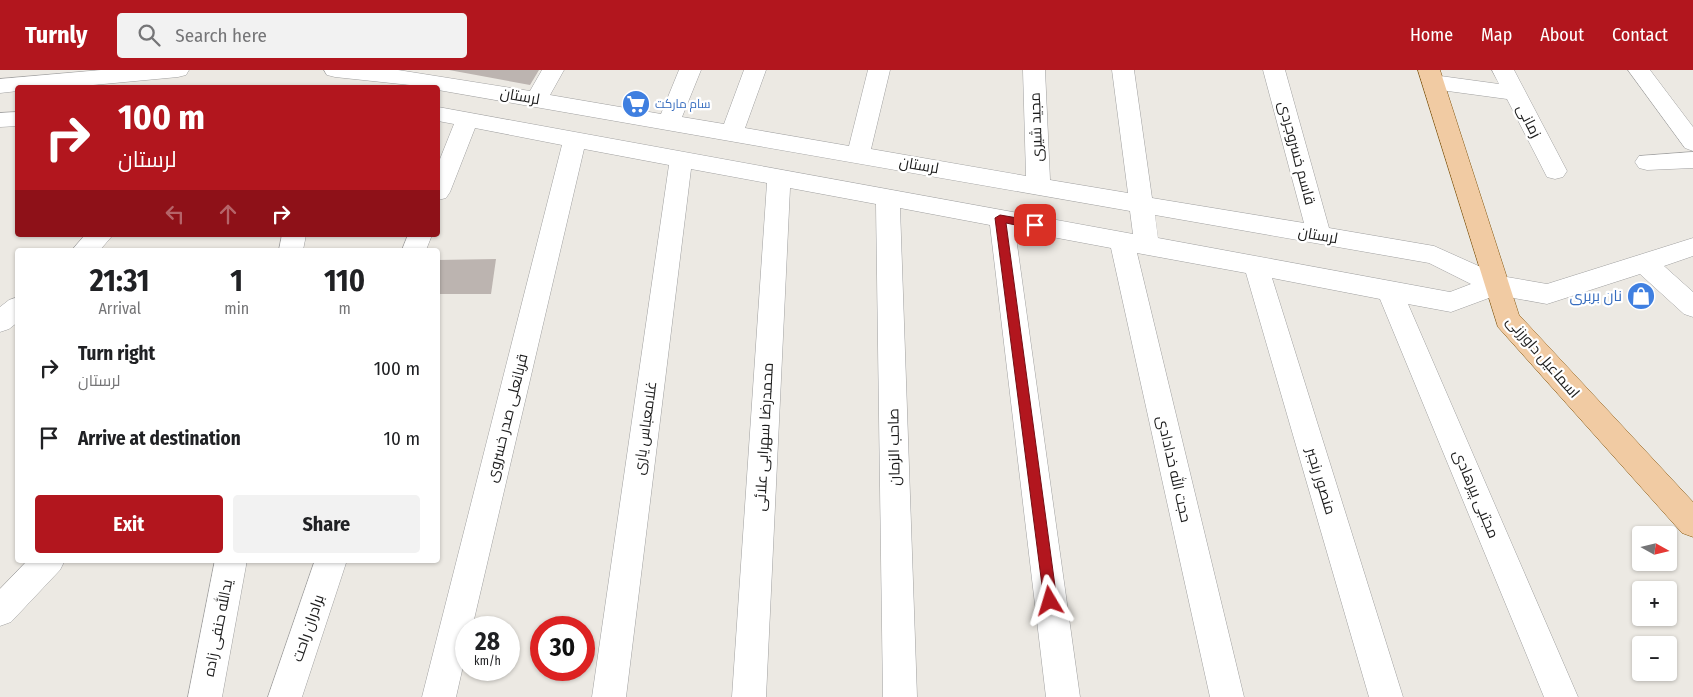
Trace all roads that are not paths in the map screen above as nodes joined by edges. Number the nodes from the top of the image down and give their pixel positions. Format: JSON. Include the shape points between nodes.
{"nodes":[{"id":1,"x":178,"y":70,"type":"edge"},
{"id":2,"x":336,"y":70,"type":"edge"},
{"id":3,"x":553,"y":70,"type":"edge"},
{"id":4,"x":690,"y":70,"type":"edge"},
{"id":5,"x":755,"y":70,"type":"edge"},
{"id":6,"x":879,"y":70,"type":"edge"},
{"id":7,"x":1034,"y":70,"type":"edge"},
{"id":8,"x":1123,"y":70,"type":"edge"},
{"id":9,"x":1274,"y":70,"type":"edge"},
{"id":10,"x":1504,"y":70,"type":"edge"},
{"id":11,"x":1639,"y":70,"type":"edge"},
{"id":12,"x":1431,"y":76,"type":"edge"},
{"id":13,"x":329,"y":85,"type":"edge"},
{"id":14,"x":0,"y":86,"type":"edge"},
{"id":15,"x":1515,"y":93,"type":"junction"},
{"id":16,"x":537,"y":100,"type":"junction"},
{"id":17,"x":440,"y":114,"type":"edge"},
{"id":18,"x":467,"y":119,"type":"junction"},
{"id":19,"x":668,"y":122,"type":"junction"},
{"id":20,"x":732,"y":133,"type":"junction"},
{"id":21,"x":575,"y":140,"type":"junction"},
{"id":22,"x":1693,"y":143,"type":"edge"},
{"id":23,"x":858,"y":154,"type":"junction"},
{"id":24,"x":681,"y":159,"type":"junction"},
{"id":25,"x":1693,"y":160,"type":"edge"},
{"id":26,"x":1647,"y":162,"type":"dead end"},
{"id":27,"x":1555,"y":171,"type":"dead end"},
{"id":28,"x":779,"y":177,"type":"junction"},
{"id":29,"x":1038,"y":185,"type":"junction"},
{"id":30,"x":440,"y":187,"type":"edge"},
{"id":31,"x":888,"y":198,"type":"junction"},
{"id":32,"x":1141,"y":203,"type":"junction"},
{"id":33,"x":1000,"y":218,"type":"junction"},
{"id":34,"x":1319,"y":235,"type":"junction"},
{"id":35,"x":99,"y":237,"type":"edge"},
{"id":36,"x":1134,"y":243,"type":"junction"},
{"id":37,"x":86,"y":248,"type":"edge"},
{"id":38,"x":1693,"y":248,"type":"edge"},
{"id":39,"x":1645,"y":263,"type":"junction"},
{"id":40,"x":1256,"y":266,"type":"junction"},
{"id":41,"x":1496,"y":285,"type":"junction"},
{"id":42,"x":1390,"y":291,"type":"junction"},
{"id":43,"x":1693,"y":307,"type":"edge"},
{"id":44,"x":15,"y":310,"type":"edge"},
{"id":45,"x":0,"y":322,"type":"edge"},
{"id":46,"x":1693,"y":523,"type":"edge"},
{"id":47,"x":46,"y":563,"type":"edge"},
{"id":48,"x":230,"y":563,"type":"edge"},
{"id":49,"x":330,"y":563,"type":"edge"},
{"id":50,"x":0,"y":611,"type":"edge"},
{"id":51,"x":205,"y":697,"type":"edge"},
{"id":52,"x":285,"y":697,"type":"edge"},
{"id":53,"x":439,"y":697,"type":"edge"},
{"id":54,"x":609,"y":697,"type":"edge"},
{"id":55,"x":749,"y":697,"type":"edge"},
{"id":56,"x":900,"y":697,"type":"edge"},
{"id":57,"x":1063,"y":697,"type":"edge"},
{"id":58,"x":1227,"y":697,"type":"edge"},
{"id":59,"x":1386,"y":697,"type":"edge"},
{"id":60,"x":1561,"y":697,"type":"edge"}],
"edges":[{"from":1,"to":14,"type":"street"},
{"from":2,"to":13,"type":"street"},
{"from":2,"to":16,"type":"street","name":"لرستان","via":[[417,79]]},
{"from":3,"to":16,"type":"street"},
{"from":4,"to":19,"type":"street"},
{"from":5,"to":20,"type":"street"},
{"from":6,"to":23,"type":"street"},
{"from":7,"to":29,"type":"street","name":"مجید شیری"},
{"from":8,"to":32,"type":"street","name":"حجت الله خدادادی"},
{"from":9,"to":34,"type":"street","name":"قاسم خسروجردی"},
{"from":10,"to":15,"type":"street","name":"زمانی"},
{"from":11,"to":22,"type":"street"},
{"from":12,"to":15,"type":"street"},
{"from":12,"to":41,"type":"main road","name":"اسماعیل داورزنی"},
{"from":15,"to":27,"type":"street","name":"زمانی"},
{"from":16,"to":19,"type":"street","name":"لرستان"},
{"from":17,"to":18,"type":"street"},
{"from":18,"to":21,"type":"street"},
{"from":18,"to":30,"type":"street"},
{"from":19,"to":20,"type":"street","name":"لرستان"},
{"from":20,"to":23,"type":"street","name":"لرستان"},
{"from":21,"to":24,"type":"street"},
{"from":21,"to":53,"type":"street","name":"قربانعلی صدر خسروی"},
{"from":23,"to":29,"type":"street","name":"لرستان"},
{"from":24,"to":28,"type":"street"},
{"from":24,"to":54,"type":"street","name":"غلامعباس یاری"},
{"from":25,"to":26,"type":"street"},
{"from":28,"to":31,"type":"street"},
{"from":28,"to":55,"type":"street","name":"محمدرضا سهرابی علائی"},
{"from":29,"to":32,"type":"street","name":"لرستان"},
{"from":31,"to":33,"type":"street"},
{"from":31,"to":56,"type":"street","name":"صاحب الزمان"},
{"from":32,"to":34,"type":"street","name":"لرستان"},
{"from":32,"to":36,"type":"street","name":"حجت الله خدادادی"},
{"from":33,"to":36,"type":"street"},
{"from":33,"to":57,"type":"street"},
{"from":34,"to":41,"type":"street","name":"لرستان","via":[[1434,255]]},
{"from":35,"to":37,"type":"street"},
{"from":36,"to":40,"type":"street"},
{"from":36,"to":58,"type":"street","name":"حجت الله خدادادی"},
{"from":38,"to":39,"type":"street","name":"لرستان"},
{"from":39,"to":41,"type":"street","name":"لرستان","via":[[1547,294]]},
{"from":39,"to":43,"type":"street"},
{"from":40,"to":42,"type":"street"},
{"from":40,"to":59,"type":"street","name":"منصور رنجبر"},
{"from":41,"to":42,"type":"street","via":[[1451,302]]},
{"from":41,"to":46,"type":"main road","name":"اسماعیل داورزنی","via":[[1507,320]]},
{"from":42,"to":60,"type":"street","name":"مجتبی پیرهادی"},
{"from":44,"to":45,"type":"street"},
{"from":47,"to":50,"type":"street"},
{"from":48,"to":51,"type":"street","name":"یدالله حنفی زاده"},
{"from":49,"to":52,"type":"street","name":"برادران راحت"}]}
